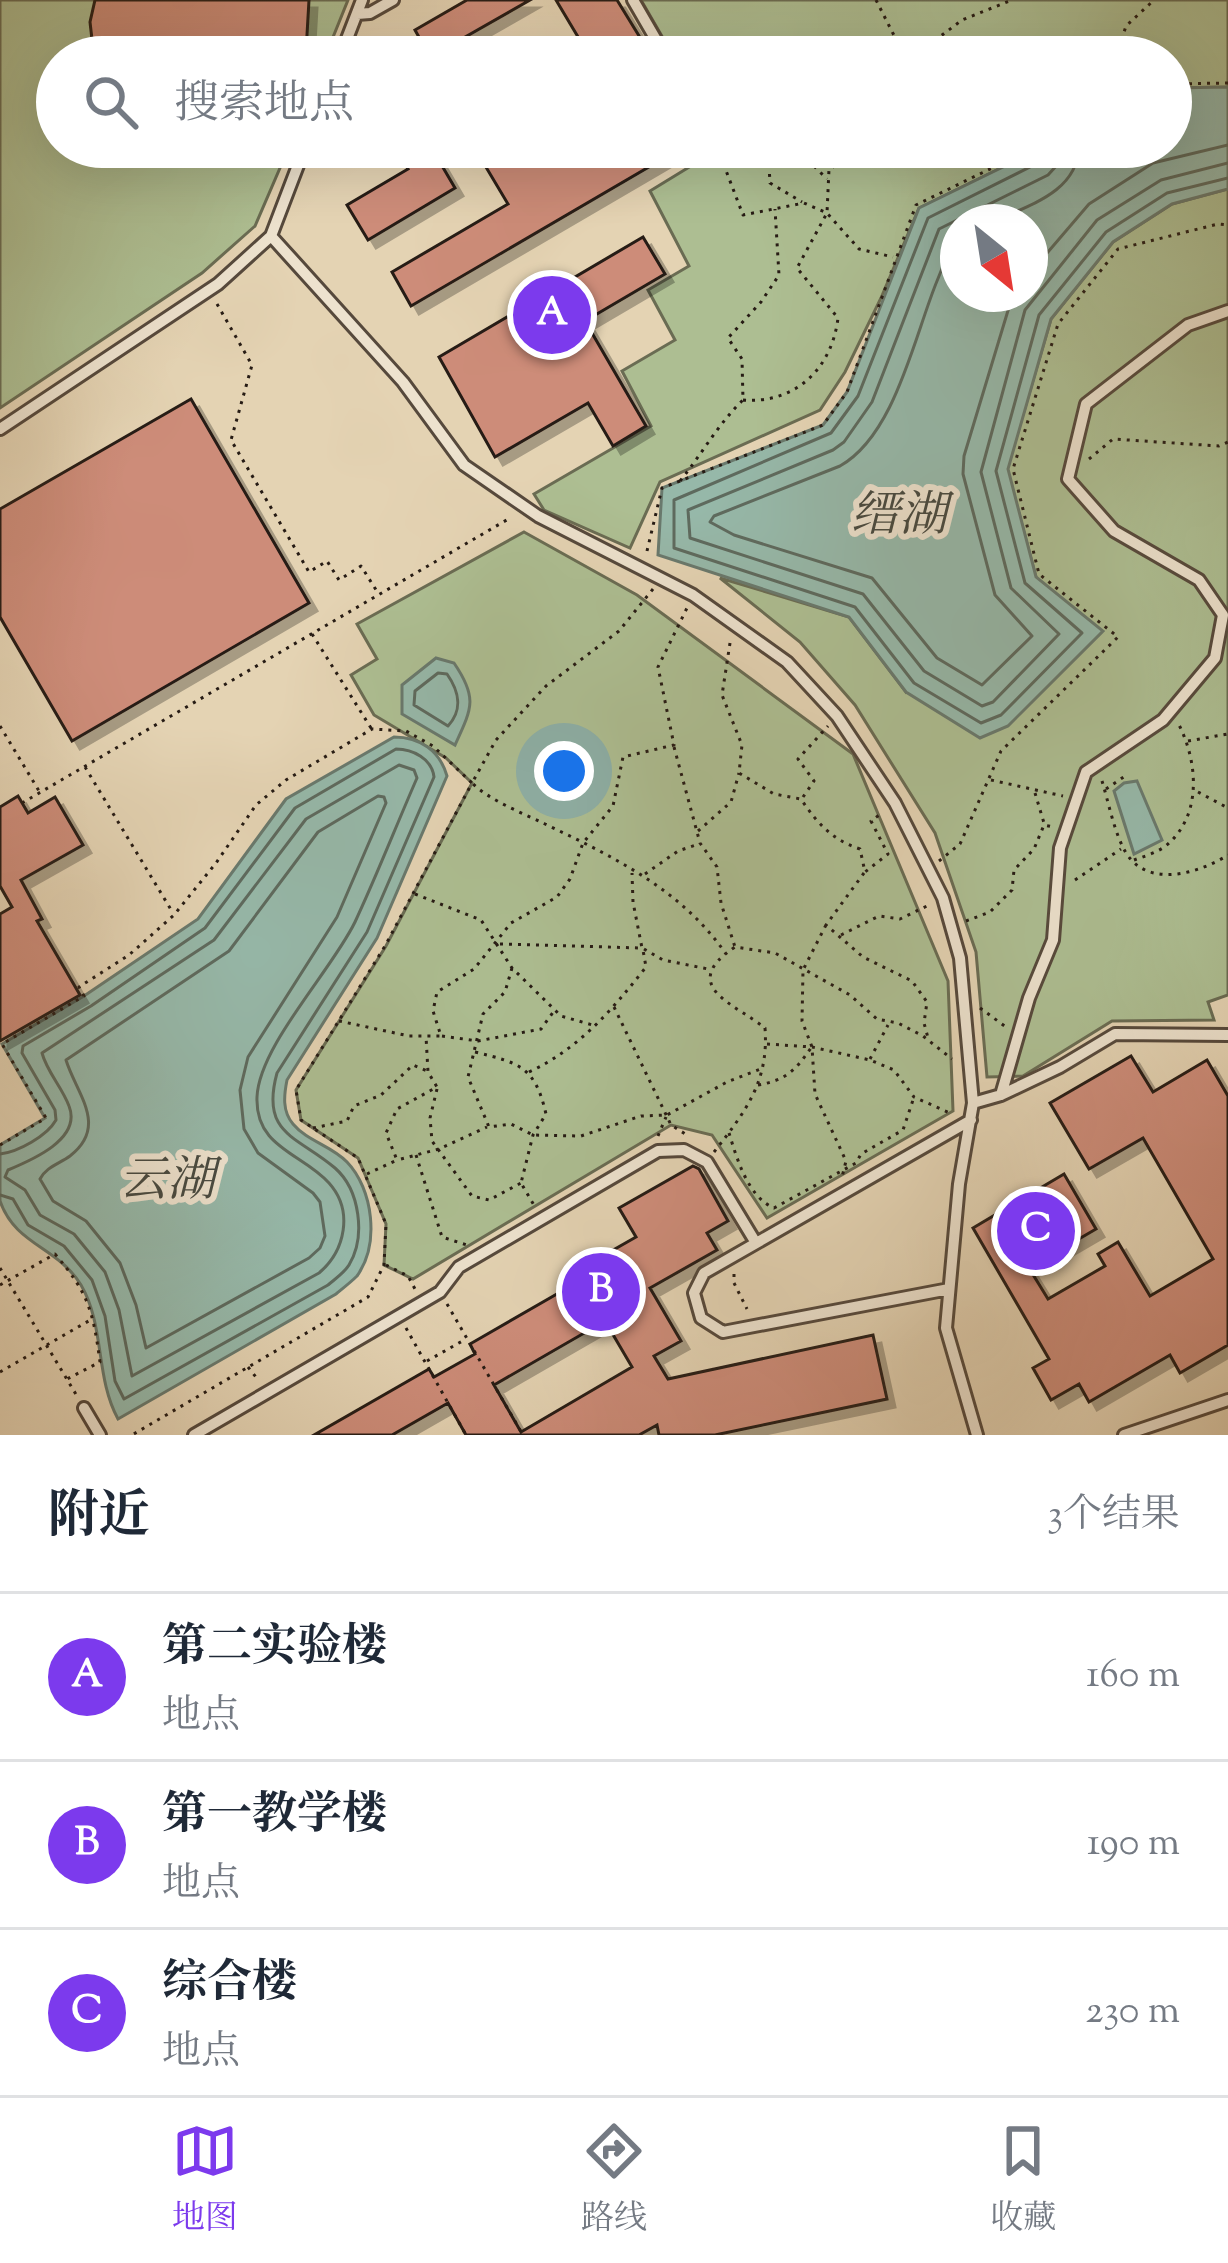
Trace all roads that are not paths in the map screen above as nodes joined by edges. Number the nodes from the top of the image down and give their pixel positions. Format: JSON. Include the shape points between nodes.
{"nodes":[{"id":1,"x":362,"y":0,"type":"edge"},
{"id":2,"x":393,"y":0,"type":"edge"},
{"id":3,"x":633,"y":0,"type":"edge"},
{"id":4,"x":357,"y":14,"type":"junction"},
{"id":5,"x":348,"y":36,"type":"edge"},
{"id":6,"x":654,"y":36,"type":"edge"},
{"id":7,"x":297,"y":168,"type":"edge"},
{"id":8,"x":271,"y":236,"type":"junction"},
{"id":9,"x":1228,"y":311,"type":"edge"},
{"id":10,"x":0,"y":429,"type":"edge"},
{"id":11,"x":1228,"y":1035,"type":"edge"},
{"id":12,"x":1001,"y":1095,"type":"junction"},
{"id":13,"x":973,"y":1102,"type":"junction"},
{"id":14,"x":971,"y":1120,"type":"junction"},
{"id":15,"x":756,"y":1243,"type":"junction"},
{"id":16,"x":949,"y":1288,"type":"junction"},
{"id":17,"x":1228,"y":1400,"type":"edge"},
{"id":18,"x":84,"y":1408,"type":"road end"},
{"id":19,"x":100,"y":1435,"type":"edge"},
{"id":20,"x":194,"y":1435,"type":"edge"},
{"id":21,"x":977,"y":1435,"type":"edge"},
{"id":22,"x":1124,"y":1435,"type":"edge"}],
"edges":[{"from":1,"to":4,"type":"lane"},
{"from":2,"to":4,"type":"lane"},
{"from":3,"to":6,"type":"lane"},
{"from":4,"to":5,"type":"lane"},
{"from":7,"to":8,"type":"lane"},
{"from":8,"to":10,"type":"lane","via":[[208,290]]},
{"from":8,"to":13,"type":"lane","via":[[403,382],[464,465],[527,508],[693,595],[787,662],[837,716],[895,803],[943,898],[960,958]]},
{"from":9,"to":12,"type":"lane","via":[[1189,326],[1086,404],[1068,478],[1114,531],[1199,580],[1223,615],[1215,658],[1163,720],[1086,772],[1060,848],[1053,940]]},
{"from":11,"to":12,"type":"lane","via":[[1115,1034]]},
{"from":12,"to":13,"type":"lane"},
{"from":13,"to":14,"type":"lane"},
{"from":14,"to":15,"type":"lane"},
{"from":14,"to":16,"type":"lane"},
{"from":15,"to":16,"type":"lane","via":[[704,1273],[694,1293],[701,1318],[723,1332]]},
{"from":15,"to":20,"type":"lane","via":[[707,1162],[685,1150],[658,1151],[459,1267],[440,1292]]},
{"from":16,"to":21,"type":"lane","via":[[946,1328]]},
{"from":17,"to":22,"type":"lane"},
{"from":18,"to":19,"type":"lane"}]}
